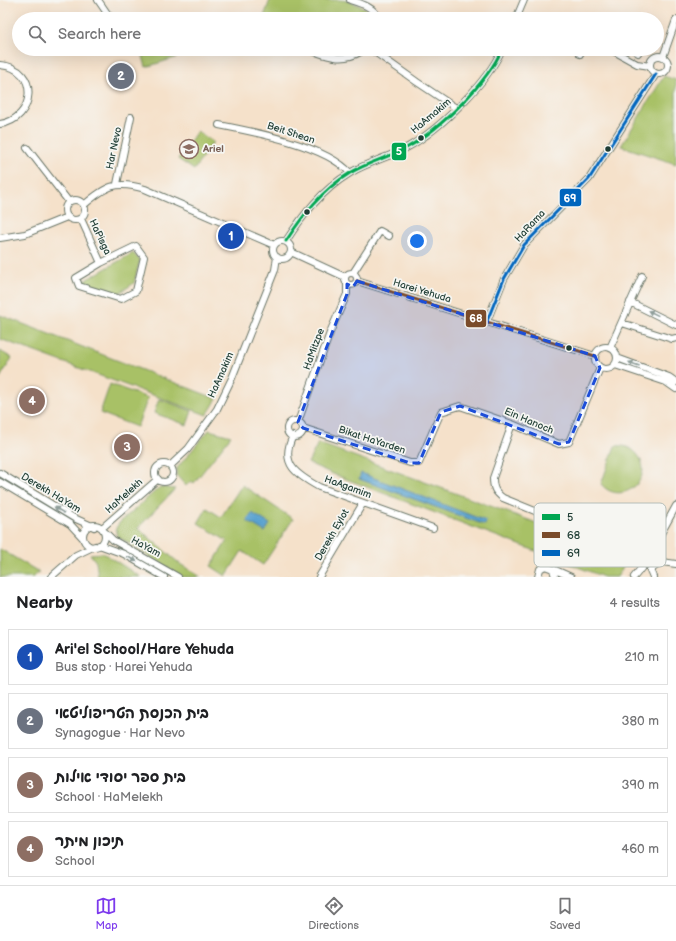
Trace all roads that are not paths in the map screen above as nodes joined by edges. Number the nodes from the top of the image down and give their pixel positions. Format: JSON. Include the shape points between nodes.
{"nodes":[{"id":1,"x":98,"y":0,"type":"edge"},
{"id":2,"x":350,"y":0,"type":"edge"},
{"id":3,"x":524,"y":0,"type":"edge"},
{"id":4,"x":106,"y":12,"type":"edge"},
{"id":5,"x":376,"y":12,"type":"edge"},
{"id":6,"x":519,"y":12,"type":"edge"},
{"id":7,"x":676,"y":20,"type":"edge"},
{"id":8,"x":664,"y":54,"type":"edge"},
{"id":9,"x":333,"y":56,"type":"edge"},
{"id":10,"x":352,"y":56,"type":"edge"},
{"id":11,"x":382,"y":56,"type":"edge"},
{"id":12,"x":497,"y":56,"type":"edge"},
{"id":13,"x":623,"y":56,"type":"edge"},
{"id":14,"x":663,"y":57,"type":"joint"},
{"id":15,"x":0,"y":65,"type":"edge"},
{"id":16,"x":650,"y":66,"type":"junction"},
{"id":17,"x":656,"y":74,"type":"junction"},
{"id":18,"x":456,"y":108,"type":"junction"},
{"id":19,"x":131,"y":117,"type":"dead end"},
{"id":20,"x":0,"y":124,"type":"edge"},
{"id":21,"x":219,"y":125,"type":"dead end"},
{"id":22,"x":27,"y":148,"type":"dead end"},
{"id":23,"x":350,"y":173,"type":"junction"},
{"id":24,"x":117,"y":184,"type":"junction"},
{"id":25,"x":69,"y":202,"type":"junction"},
{"id":26,"x":84,"y":205,"type":"junction"},
{"id":27,"x":67,"y":218,"type":"junction"},
{"id":28,"x":81,"y":219,"type":"junction"},
{"id":29,"x":389,"y":236,"type":"dead end"},
{"id":30,"x":0,"y":238,"type":"edge"},
{"id":31,"x":286,"y":241,"type":"junction"},
{"id":32,"x":274,"y":245,"type":"junction"},
{"id":33,"x":291,"y":252,"type":"junction"},
{"id":34,"x":278,"y":257,"type":"junction"},
{"id":35,"x":101,"y":263,"type":"junction"},
{"id":36,"x":353,"y":273,"type":"junction"},
{"id":37,"x":642,"y":276,"type":"dead end"},
{"id":38,"x":344,"y":277,"type":"junction"},
{"id":39,"x":357,"y":281,"type":"junction"},
{"id":40,"x":347,"y":284,"type":"junction"},
{"id":41,"x":630,"y":302,"type":"junction"},
{"id":42,"x":487,"y":321,"type":"junction"},
{"id":43,"x":622,"y":323,"type":"junction"},
{"id":44,"x":676,"y":324,"type":"edge"},
{"id":45,"x":676,"y":338,"type":"edge"},
{"id":46,"x":610,"y":348,"type":"junction"},
{"id":47,"x":595,"y":356,"type":"junction"},
{"id":48,"x":616,"y":362,"type":"junction"},
{"id":49,"x":600,"y":368,"type":"junction"},
{"id":50,"x":676,"y":382,"type":"edge"},
{"id":51,"x":676,"y":389,"type":"edge"},
{"id":52,"x":450,"y":409,"type":"joint"},
{"id":53,"x":298,"y":422,"type":"junction"},
{"id":54,"x":512,"y":424,"type":"junction"},
{"id":55,"x":303,"y":428,"type":"junction"},
{"id":56,"x":293,"y":436,"type":"junction"},
{"id":57,"x":170,"y":466,"type":"junction"},
{"id":58,"x":0,"y":473,"type":"edge"},
{"id":59,"x":158,"y":479,"type":"junction"},
{"id":60,"x":0,"y":482,"type":"edge"},
{"id":61,"x":363,"y":502,"type":"junction"},
{"id":62,"x":676,"y":506,"type":"edge"},
{"id":63,"x":534,"y":510,"type":"edge"},
{"id":64,"x":666,"y":524,"type":"edge"},
{"id":65,"x":94,"y":527,"type":"junction"},
{"id":66,"x":434,"y":528,"type":"dead end"},
{"id":67,"x":104,"y":531,"type":"junction"},
{"id":68,"x":83,"y":538,"type":"junction"},
{"id":69,"x":97,"y":545,"type":"junction"},
{"id":70,"x":71,"y":559,"type":"junction"},
{"id":71,"x":666,"y":563,"type":"edge"},
{"id":72,"x":676,"y":564,"type":"edge"},
{"id":73,"x":544,"y":567,"type":"edge"},
{"id":74,"x":548,"y":567,"type":"edge"},
{"id":75,"x":641,"y":567,"type":"edge"},
{"id":76,"x":654,"y":567,"type":"edge"},
{"id":77,"x":553,"y":569,"type":"junction"},
{"id":78,"x":537,"y":575,"type":"edge"},
{"id":79,"x":51,"y":577,"type":"edge"},
{"id":80,"x":164,"y":577,"type":"edge"},
{"id":81,"x":178,"y":577,"type":"edge"},
{"id":82,"x":319,"y":577,"type":"edge"},
{"id":83,"x":555,"y":577,"type":"edge"},
{"id":84,"x":571,"y":577,"type":"edge"},
{"id":85,"x":634,"y":577,"type":"edge"},
{"id":86,"x":652,"y":577,"type":"edge"}],
"edges":[{"from":1,"to":4,"type":"street"},
{"from":2,"to":5,"type":"street","via":[[368,6]]},
{"from":3,"to":6,"type":"street"},
{"from":7,"to":8,"type":"street"},
{"from":9,"to":10,"type":"street","via":[[349,58]]},
{"from":11,"to":18,"type":"street"},
{"from":12,"to":18,"type":"street","name":"HaAmakim","via":[[481,81]]},
{"from":13,"to":16,"type":"street","via":[[637,64]]},
{"from":14,"to":16,"type":"street","via":[[654,57]]},
{"from":14,"to":17,"type":"street","via":[[667,62],[667,68],[663,73]]},
{"from":15,"to":20,"type":"street","via":[[13,67],[21,72],[29,88],[26,103],[18,116]]},
{"from":16,"to":17,"type":"street"},
{"from":17,"to":42,"type":"street","name":"HaRama","via":[[590,179],[524,245],[504,279]]},
{"from":18,"to":23,"type":"street","name":"HaAmakim","via":[[434,129],[409,146]]},
{"from":19,"to":24,"type":"street","name":"Har Nevo"},
{"from":21,"to":23,"type":"street","name":"Beit Shean","via":[[265,134],[329,156],[343,164]]},
{"from":22,"to":25,"type":"street"},
{"from":23,"to":31,"type":"street","name":"HaAmakim","via":[[310,206]]},
{"from":24,"to":26,"type":"street","via":[[106,188]]},
{"from":24,"to":32,"type":"street","via":[[132,184],[146,189]]},
{"from":25,"to":26,"type":"street","via":[[75,200]]},
{"from":25,"to":27,"type":"street","via":[[64,211]]},
{"from":26,"to":28,"type":"street","via":[[85,214]]},
{"from":27,"to":28,"type":"street","via":[[74,221]]},
{"from":27,"to":30,"type":"street","via":[[25,234]]},
{"from":28,"to":35,"type":"street","name":"HaPisga"},
{"from":29,"to":36,"type":"street","via":[[380,231]]},
{"from":31,"to":32,"type":"street"},
{"from":31,"to":33,"type":"street"},
{"from":32,"to":34,"type":"street","via":[[274,253]]},
{"from":33,"to":34,"type":"street","via":[[286,258]]},
{"from":33,"to":38,"type":"street"},
{"from":34,"to":57,"type":"street","name":"HaAmakim","via":[[225,393],[188,449]]},
{"from":35,"to":35,"type":"street","name":"HaPisga","via":[[136,246],[144,257],[136,291],[122,299],[79,286],[76,278]]},
{"from":36,"to":38,"type":"street","via":[[349,272]]},
{"from":36,"to":39,"type":"street"},
{"from":37,"to":41,"type":"street"},
{"from":38,"to":40,"type":"street"},
{"from":39,"to":40,"type":"street","via":[[352,285]]},
{"from":39,"to":42,"type":"street","name":"Harei Yehuda"},
{"from":40,"to":53,"type":"street","name":"HaMitzpe","via":[[347,294],[331,330]]},
{"from":41,"to":43,"type":"street"},
{"from":44,"to":41,"type":"street","one_way":true},
{"from":42,"to":47,"type":"street","name":"Harei Yehuda"},
{"from":43,"to":45,"type":"street","via":[[672,339]]},
{"from":43,"to":46,"type":"street"},
{"from":46,"to":47,"type":"street","via":[[601,349]]},
{"from":46,"to":48,"type":"street","via":[[614,351]]},
{"from":47,"to":49,"type":"street"},
{"from":48,"to":49,"type":"street","via":[[608,369]]},
{"from":50,"to":48,"type":"street","one_way":true,"via":[[669,377]]},
{"from":48,"to":51,"type":"street","via":[[666,382]]},
{"from":49,"to":54,"type":"street","name":"Ein Hanoch","via":[[569,442],[559,444]]},
{"from":52,"to":54,"type":"street","name":"Ein Hanoch","via":[[460,406]]},
{"from":52,"to":55,"type":"street","name":"Bikat HaYarden","via":[[441,412],[419,463],[410,463]]},
{"from":53,"to":55,"type":"street"},
{"from":53,"to":56,"type":"street","via":[[288,426],[288,432]]},
{"from":54,"to":63,"type":"street","via":[[493,478],[493,487],[503,498]]},
{"from":55,"to":56,"type":"street","via":[[300,435]]},
{"from":56,"to":61,"type":"street","name":"HaAgamim","via":[[288,458],[295,472],[319,487]]},
{"from":57,"to":59,"type":"street","via":[[158,466],[155,473]]},
{"from":57,"to":59,"type":"street","via":[[173,473],[170,479],[164,482]]},
{"from":65,"to":58,"type":"street","name":"Derekh HaYam","one_way":true,"via":[[74,518]]},
{"from":59,"to":67,"type":"street","name":"HaMelekh"},
{"from":60,"to":68,"type":"street","name":"Derekh HaYam","via":[[70,524]]},
{"from":61,"to":66,"type":"street","name":"HaAgamim"},
{"from":61,"to":82,"type":"street","name":"Derekh Eylot"},
{"from":62,"to":64,"type":"street"},
{"from":65,"to":67,"type":"street"},
{"from":65,"to":68,"type":"street","via":[[86,530]]},
{"from":67,"to":69,"type":"street","via":[[104,541]]},
{"from":67,"to":81,"type":"street","name":"HaYam","via":[[113,540]]},
{"from":68,"to":69,"type":"street","via":[[86,544]]},
{"from":68,"to":70,"type":"street"},
{"from":69,"to":70,"type":"street"},
{"from":69,"to":80,"type":"street","name":"HaYam","one_way":true,"via":[[124,554]]},
{"from":70,"to":79,"type":"street"},
{"from":71,"to":72,"type":"street"},
{"from":73,"to":78,"type":"street"},
{"from":74,"to":77,"type":"street"},
{"from":75,"to":85,"type":"street"},
{"from":76,"to":86,"type":"street","via":[[650,570]]},
{"from":77,"to":83,"type":"street"},
{"from":77,"to":84,"type":"street"}]}
